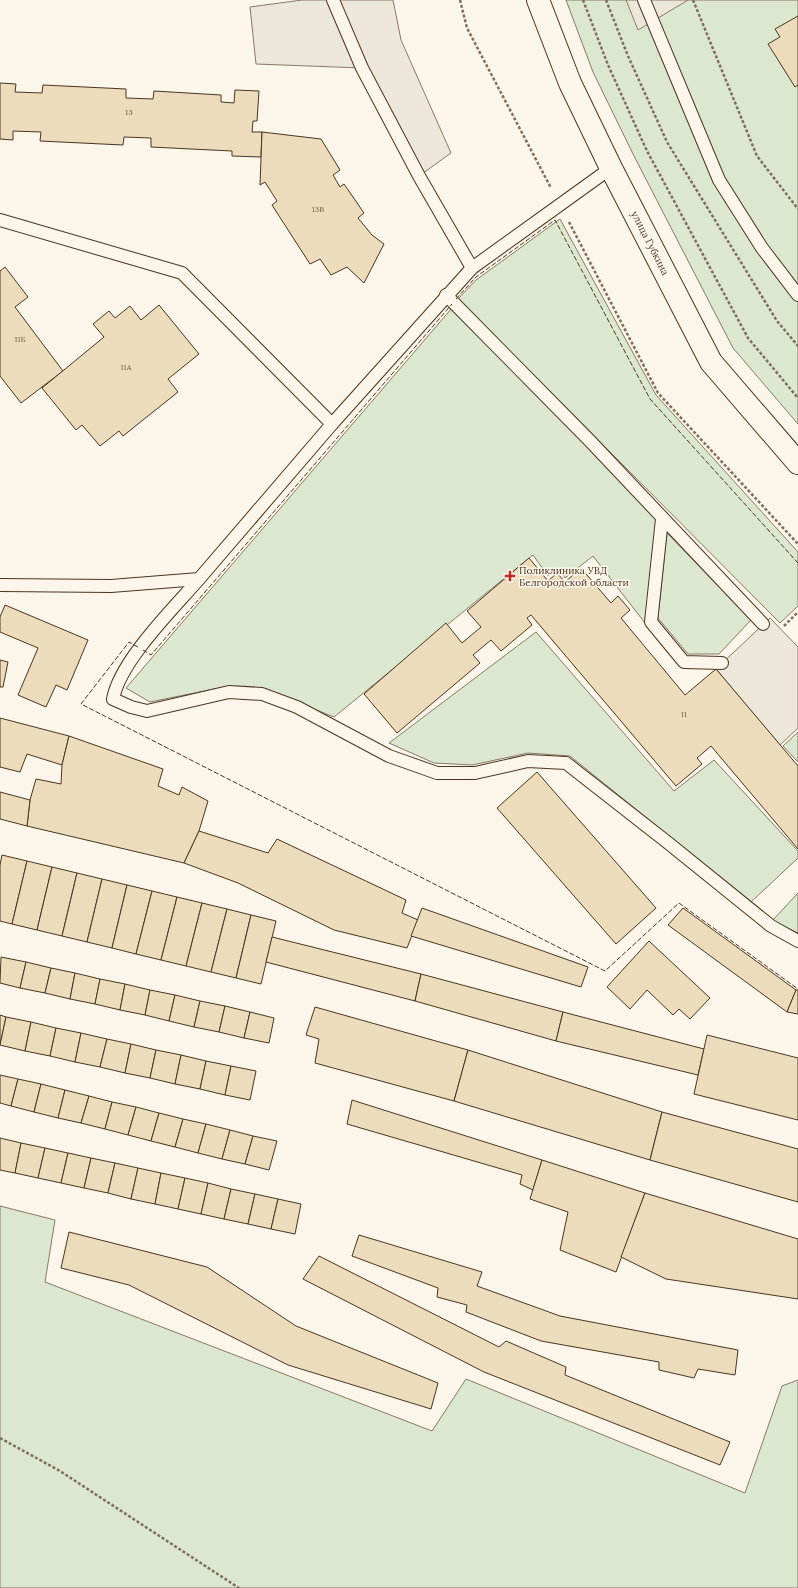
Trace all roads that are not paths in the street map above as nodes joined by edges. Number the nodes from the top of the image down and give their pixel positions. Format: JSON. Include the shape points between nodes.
{"nodes":[{"id":1,"x":333,"y":0,"type":"edge"},
{"id":2,"x":538,"y":0,"type":"edge"},
{"id":3,"x":644,"y":0,"type":"edge"},
{"id":4,"x":611,"y":168,"type":"junction"},
{"id":5,"x":0,"y":220,"type":"edge"},
{"id":6,"x":472,"y":268,"type":"junction"},
{"id":7,"x":446,"y":295,"type":"junction"},
{"id":8,"x":798,"y":296,"type":"edge"},
{"id":9,"x":332,"y":424,"type":"junction"},
{"id":10,"x":798,"y":464,"type":"edge"},
{"id":11,"x":662,"y":519,"type":"junction"},
{"id":12,"x":199,"y":579,"type":"junction"},
{"id":13,"x":0,"y":585,"type":"edge"},
{"id":14,"x":764,"y":624,"type":"dead end"},
{"id":15,"x":722,"y":662,"type":"dead end"},
{"id":16,"x":798,"y":941,"type":"edge"}],
"edges":[{"from":1,"to":6,"type":"lane","via":[[362,68],[419,176]]},
{"from":2,"to":4,"type":"main road","name":"улица Губкина","via":[[570,82]]},
{"from":3,"to":8,"type":"lane","via":[[719,180],[762,248]]},
{"from":4,"to":6,"type":"lane"},
{"from":4,"to":10,"type":"main road","name":"улица Губкина","via":[[711,362]]},
{"from":5,"to":9,"type":"lane","via":[[182,273]]},
{"from":6,"to":7,"type":"lane"},
{"from":7,"to":9,"type":"lane"},
{"from":7,"to":11,"type":"lane","via":[[591,442]]},
{"from":9,"to":12,"type":"lane"},
{"from":11,"to":14,"type":"lane"},
{"from":11,"to":15,"type":"lane","via":[[651,622],[684,662]]},
{"from":12,"to":13,"type":"lane","via":[[111,586]]},
{"from":12,"to":16,"type":"lane","via":[[140,648],[116,687],[113,699],[147,711],[229,692],[262,694],[297,707],[389,756],[437,773],[475,773],[528,761],[566,764],[771,926]]}]}
